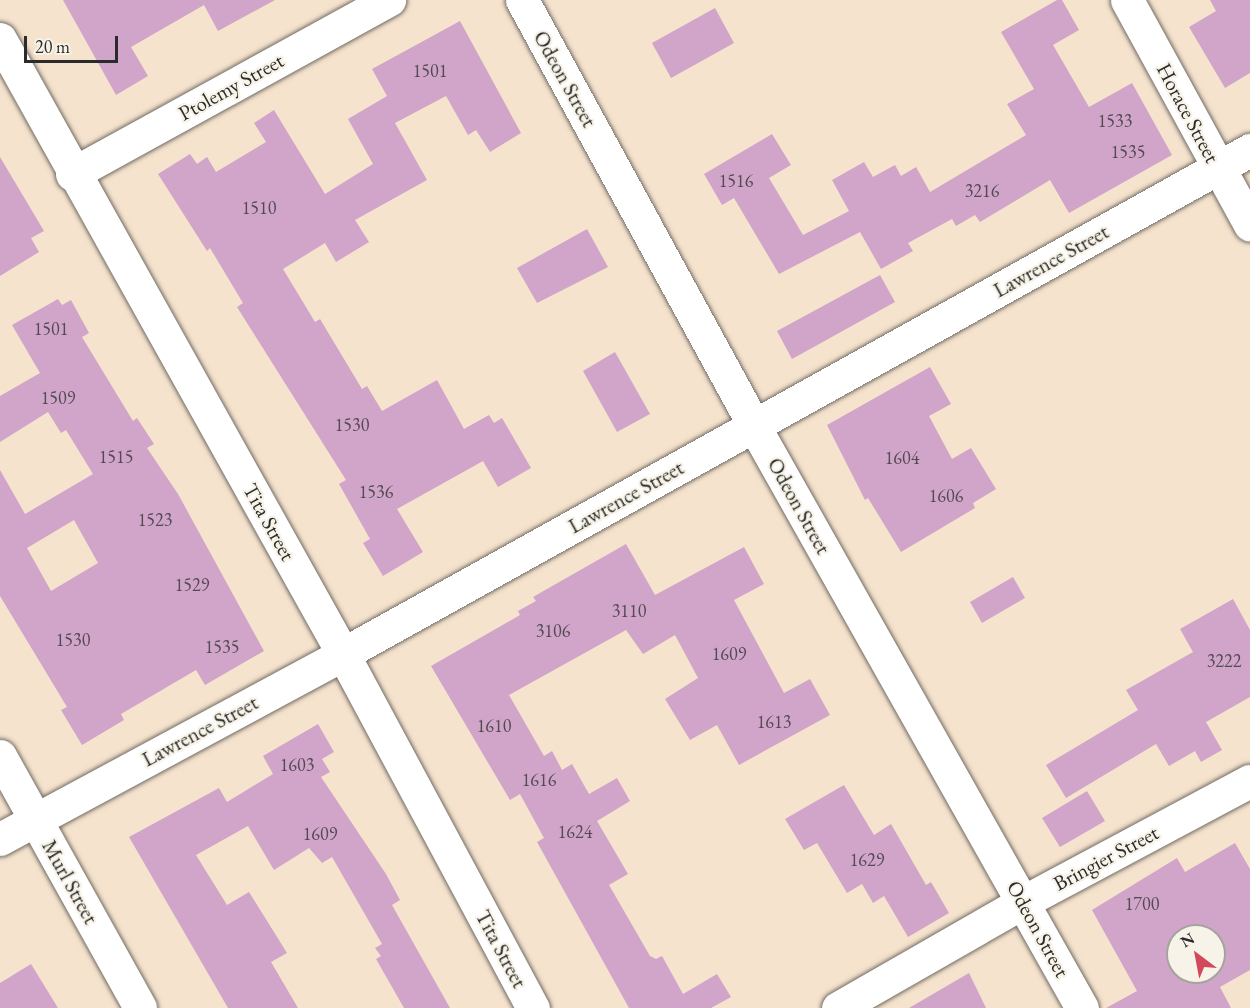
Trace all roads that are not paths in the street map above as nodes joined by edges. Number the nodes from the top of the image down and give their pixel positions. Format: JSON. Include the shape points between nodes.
{"nodes":[{"id":1,"x":389,"y":0,"type":"edge"},
{"id":2,"x":522,"y":0,"type":"edge"},
{"id":3,"x":1127,"y":0,"type":"edge"},
{"id":4,"x":0,"y":39,"type":"edge"},
{"id":5,"x":1250,"y":150,"type":"edge"},
{"id":6,"x":1218,"y":168,"type":"junction"},
{"id":7,"x":72,"y":174,"type":"junction"},
{"id":8,"x":1250,"y":225,"type":"edge"},
{"id":9,"x":754,"y":426,"type":"junction"},
{"id":10,"x":343,"y":654,"type":"junction"},
{"id":11,"x":0,"y":756,"type":"edge"},
{"id":12,"x":1250,"y":781,"type":"edge"},
{"id":13,"x":35,"y":820,"type":"junction"},
{"id":14,"x":0,"y":839,"type":"edge"},
{"id":15,"x":1023,"y":902,"type":"junction"},
{"id":16,"x":140,"y":1008,"type":"edge"},
{"id":17,"x":532,"y":1008,"type":"edge"},
{"id":18,"x":838,"y":1008,"type":"edge"},
{"id":19,"x":1082,"y":1008,"type":"edge"}],
"edges":[{"from":1,"to":7,"type":"street","name":"Ptolemy Street"},
{"from":2,"to":9,"type":"street","name":"Odeon Street"},
{"from":3,"to":6,"type":"street","name":"Horace Street"},
{"from":4,"to":7,"type":"street","name":"Tita Street"},
{"from":5,"to":6,"type":"street","name":"Lawrence Street"},
{"from":6,"to":8,"type":"street","name":"Horace Street"},
{"from":6,"to":9,"type":"street","name":"Lawrence Street"},
{"from":7,"to":10,"type":"street","name":"Tita Street"},
{"from":9,"to":10,"type":"street","name":"Lawrence Street"},
{"from":9,"to":15,"type":"street","name":"Odeon Street"},
{"from":10,"to":13,"type":"street","name":"Lawrence Street"},
{"from":10,"to":17,"type":"street","name":"Tita Street"},
{"from":11,"to":13,"type":"street","name":"Murl Street"},
{"from":12,"to":15,"type":"street","name":"Bringier Street"},
{"from":13,"to":14,"type":"street","name":"Lawrence Street"},
{"from":13,"to":16,"type":"street","name":"Murl Street"},
{"from":15,"to":18,"type":"street","name":"Bringier Street"},
{"from":15,"to":19,"type":"street","name":"Odeon Street"}]}
